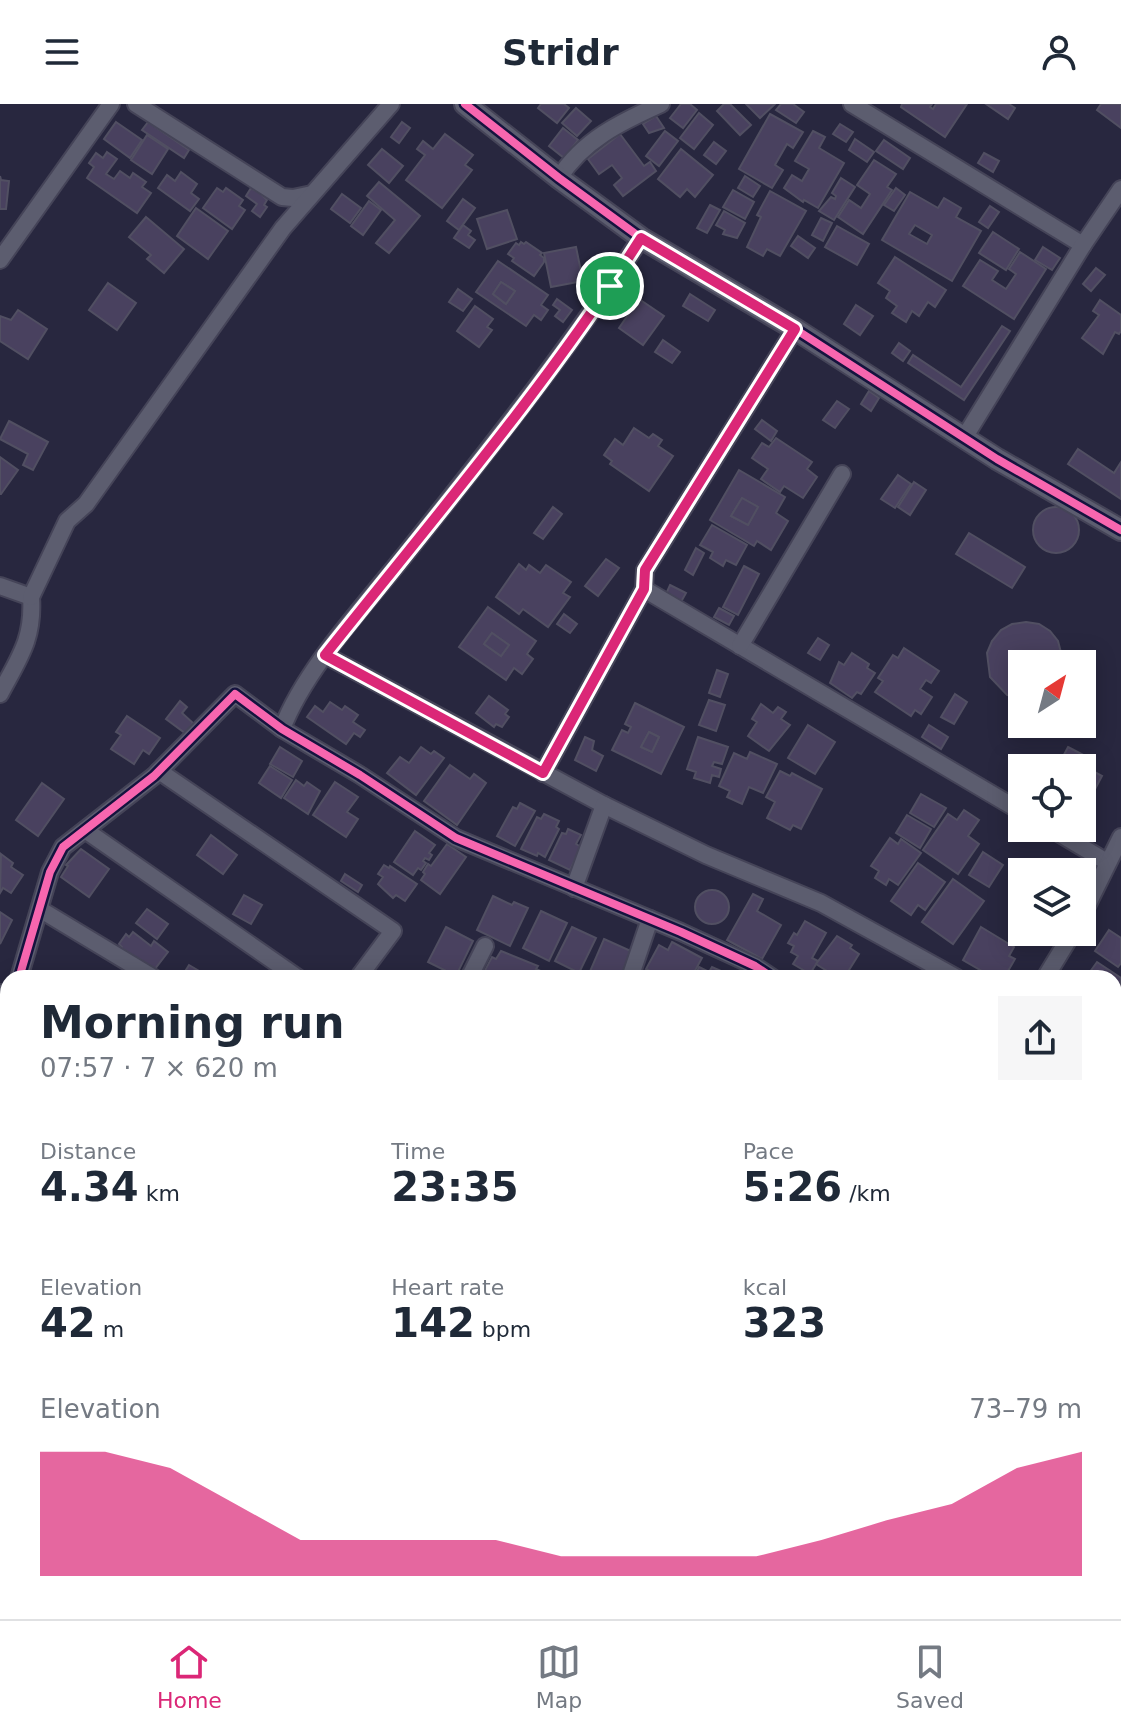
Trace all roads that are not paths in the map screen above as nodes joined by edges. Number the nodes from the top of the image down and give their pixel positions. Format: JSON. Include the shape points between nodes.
{"nodes":[{"id":1,"x":111,"y":104,"type":"edge"},
{"id":2,"x":136,"y":104,"type":"edge"},
{"id":3,"x":391,"y":104,"type":"edge"},
{"id":4,"x":465,"y":104,"type":"edge"},
{"id":5,"x":661,"y":104,"type":"edge"},
{"id":6,"x":852,"y":104,"type":"edge"},
{"id":7,"x":559,"y":178,"type":"junction"},
{"id":8,"x":1121,"y":189,"type":"edge"},
{"id":9,"x":312,"y":194,"type":"junction"},
{"id":10,"x":641,"y":238,"type":"junction"},
{"id":11,"x":1083,"y":245,"type":"junction"},
{"id":12,"x":0,"y":260,"type":"edge"},
{"id":13,"x":795,"y":329,"type":"junction"},
{"id":14,"x":964,"y":438,"type":"junction"},
{"id":15,"x":842,"y":474,"type":"dead end"},
{"id":16,"x":1121,"y":530,"type":"edge"},
{"id":17,"x":0,"y":586,"type":"edge"},
{"id":18,"x":644,"y":589,"type":"junction"},
{"id":19,"x":31,"y":597,"type":"junction"},
{"id":20,"x":740,"y":646,"type":"junction"},
{"id":21,"x":325,"y":655,"type":"junction"},
{"id":22,"x":0,"y":694,"type":"edge"},
{"id":23,"x":282,"y":729,"type":"junction"},
{"id":24,"x":159,"y":771,"type":"junction"},
{"id":25,"x":543,"y":773,"type":"junction"},
{"id":26,"x":1008,"y":804,"type":"edge"},
{"id":27,"x":604,"y":805,"type":"junction"},
{"id":28,"x":85,"y":830,"type":"junction"},
{"id":29,"x":1121,"y":837,"type":"edge"},
{"id":30,"x":1073,"y":842,"type":"edge"},
{"id":31,"x":1107,"y":862,"type":"junction"},
{"id":32,"x":1096,"y":886,"type":"edge"},
{"id":33,"x":574,"y":888,"type":"junction"},
{"id":34,"x":41,"y":910,"type":"junction"},
{"id":35,"x":650,"y":919,"type":"junction"},
{"id":36,"x":485,"y":946,"type":"dead end"},
{"id":37,"x":1064,"y":946,"type":"edge"},
{"id":38,"x":22,"y":970,"type":"edge"},
{"id":39,"x":141,"y":970,"type":"edge"},
{"id":40,"x":286,"y":970,"type":"edge"},
{"id":41,"x":364,"y":970,"type":"edge"},
{"id":42,"x":473,"y":970,"type":"edge"},
{"id":43,"x":633,"y":970,"type":"edge"},
{"id":44,"x":761,"y":970,"type":"edge"},
{"id":45,"x":942,"y":970,"type":"edge"},
{"id":46,"x":1050,"y":970,"type":"edge"}],
"edges":[{"from":1,"to":12,"type":"street"},
{"from":2,"to":9,"type":"street","via":[[282,197]]},
{"from":3,"to":9,"type":"street"},
{"from":4,"to":7,"type":"street"},
{"from":5,"to":7,"type":"street","via":[[622,121],[593,142],[572,158]]},
{"from":6,"to":11,"type":"street"},
{"from":7,"to":10,"type":"street"},
{"from":8,"to":11,"type":"street"},
{"from":9,"to":19,"type":"street","via":[[86,504],[67,521]]},
{"from":10,"to":13,"type":"street"},
{"from":10,"to":21,"type":"street","via":[[497,438]]},
{"from":11,"to":14,"type":"street"},
{"from":13,"to":14,"type":"street"},
{"from":13,"to":18,"type":"street","via":[[645,570]]},
{"from":14,"to":16,"type":"street"},
{"from":15,"to":20,"type":"street"},
{"from":17,"to":19,"type":"street"},
{"from":18,"to":20,"type":"street"},
{"from":18,"to":25,"type":"street"},
{"from":19,"to":22,"type":"street","via":[[28,640]]},
{"from":20,"to":26,"type":"street"},
{"from":21,"to":23,"type":"street"},
{"from":21,"to":25,"type":"street"},
{"from":23,"to":24,"type":"street","via":[[235,694]]},
{"from":23,"to":33,"type":"street","via":[[456,838]]},
{"from":24,"to":28,"type":"street"},
{"from":24,"to":41,"type":"street","via":[[393,931]]},
{"from":25,"to":27,"type":"street"},
{"from":27,"to":33,"type":"street"},
{"from":27,"to":45,"type":"street","via":[[821,903]]},
{"from":28,"to":34,"type":"street","via":[[63,847],[50,872]]},
{"from":28,"to":40,"type":"street"},
{"from":29,"to":31,"type":"street"},
{"from":30,"to":31,"type":"street"},
{"from":31,"to":32,"type":"street"},
{"from":33,"to":35,"type":"street"},
{"from":34,"to":38,"type":"street"},
{"from":34,"to":39,"type":"street"},
{"from":35,"to":43,"type":"street"},
{"from":35,"to":44,"type":"street"},
{"from":36,"to":42,"type":"street"},
{"from":37,"to":46,"type":"street"}]}
